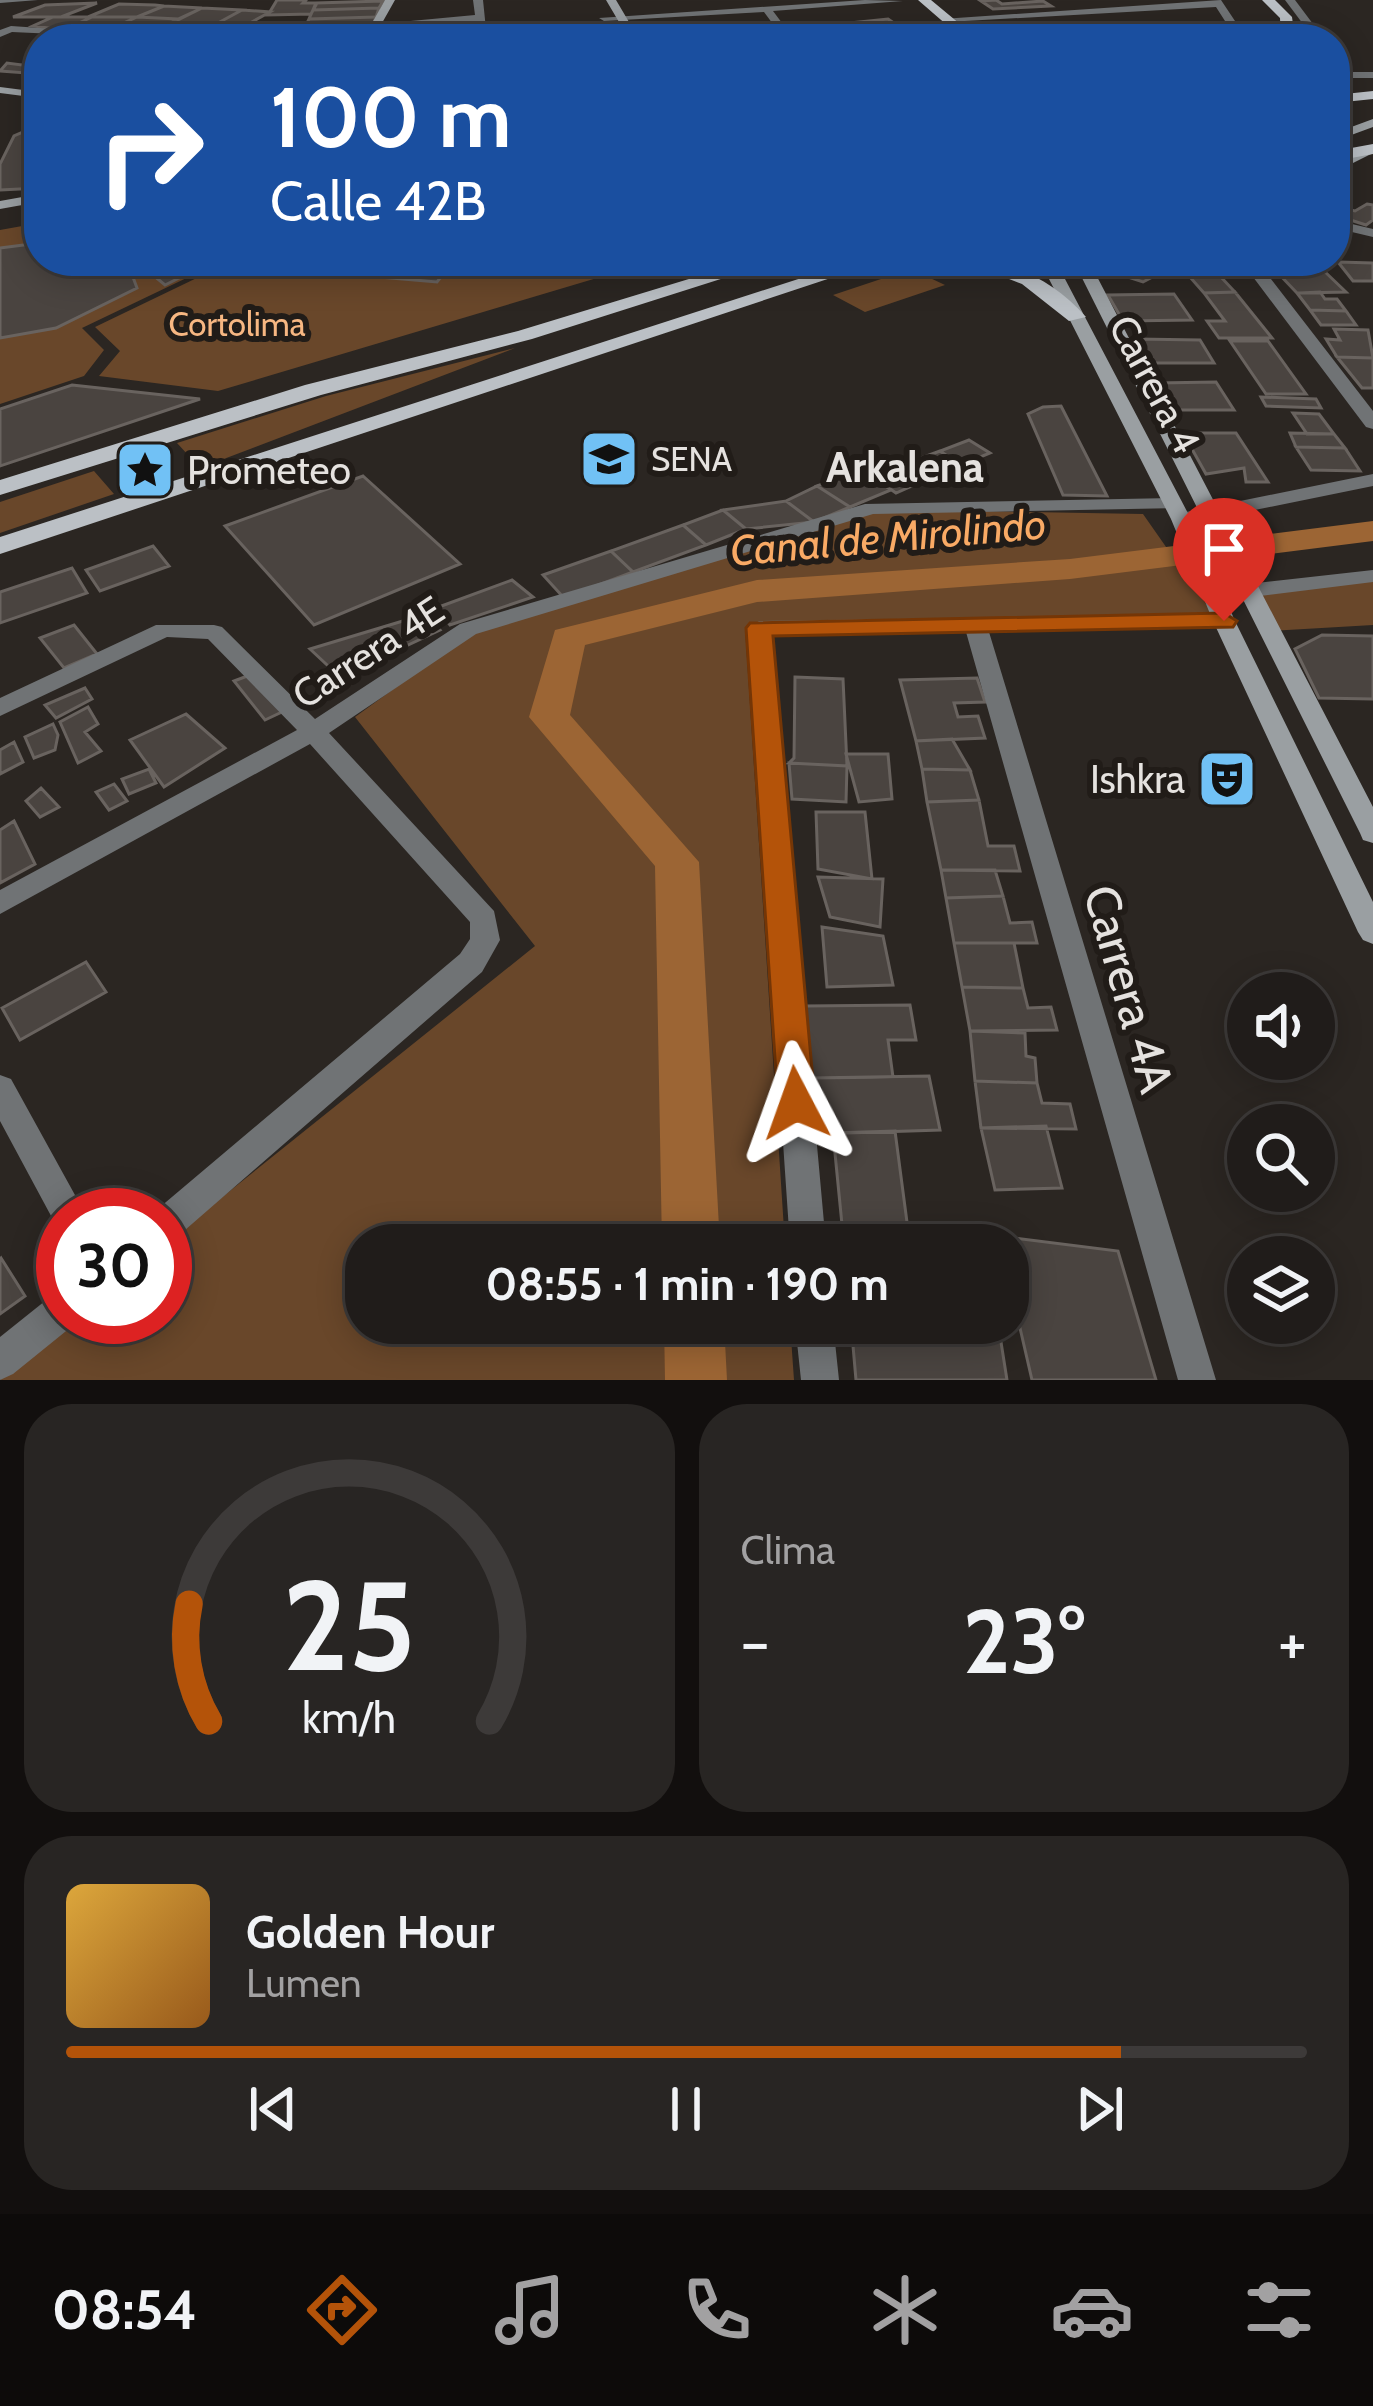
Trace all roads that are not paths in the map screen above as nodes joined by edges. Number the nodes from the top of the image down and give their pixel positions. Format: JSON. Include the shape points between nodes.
{"nodes":[{"id":1,"x":33,"y":0,"type":"edge"},
{"id":2,"x":468,"y":0,"type":"edge"},
{"id":3,"x":478,"y":0,"type":"edge"},
{"id":4,"x":594,"y":0,"type":"edge"},
{"id":5,"x":611,"y":0,"type":"edge"},
{"id":6,"x":924,"y":0,"type":"edge"},
{"id":7,"x":1268,"y":0,"type":"edge"},
{"id":8,"x":0,"y":1,"type":"edge"},
{"id":9,"x":897,"y":1,"type":"edge"},
{"id":10,"x":1218,"y":2,"type":"edge"},
{"id":11,"x":766,"y":8,"type":"junction"},
{"id":12,"x":913,"y":14,"type":"dead end"},
{"id":13,"x":620,"y":17,"type":"junction"},
{"id":14,"x":478,"y":18,"type":"junction"},
{"id":15,"x":604,"y":18,"type":"junction"},
{"id":16,"x":462,"y":19,"type":"junction"},
{"id":17,"x":947,"y":19,"type":"junction"},
{"id":18,"x":419,"y":24,"type":"edge"},
{"id":19,"x":462,"y":24,"type":"edge"},
{"id":20,"x":479,"y":24,"type":"edge"},
{"id":21,"x":607,"y":24,"type":"edge"},
{"id":22,"x":624,"y":24,"type":"edge"},
{"id":23,"x":778,"y":24,"type":"edge"},
{"id":24,"x":953,"y":24,"type":"edge"},
{"id":25,"x":1287,"y":24,"type":"edge"},
{"id":26,"x":651,"y":276,"type":"edge"},
{"id":27,"x":724,"y":276,"type":"edge"},
{"id":28,"x":761,"y":276,"type":"edge"},
{"id":29,"x":823,"y":276,"type":"edge"},
{"id":30,"x":1028,"y":276,"type":"edge"},
{"id":31,"x":1057,"y":276,"type":"edge"},
{"id":32,"x":1093,"y":276,"type":"edge"},
{"id":33,"x":1260,"y":276,"type":"edge"},
{"id":34,"x":1076,"y":317,"type":"junction"},
{"id":35,"x":532,"y":342,"type":"junction"},
{"id":36,"x":361,"y":378,"type":"junction"},
{"id":37,"x":1373,"y":423,"type":"edge"},
{"id":38,"x":255,"y":462,"type":"junction"},
{"id":39,"x":1373,"y":480,"type":"edge"},
{"id":40,"x":0,"y":488,"type":"edge"},
{"id":41,"x":1179,"y":516,"type":"junction"},
{"id":42,"x":1215,"y":520,"type":"junction"},
{"id":43,"x":0,"y":546,"type":"edge"},
{"id":44,"x":1373,"y":576,"type":"edge"},
{"id":45,"x":1244,"y":583,"type":"junction"},
{"id":46,"x":1209,"y":587,"type":"junction"},
{"id":47,"x":1224,"y":621,"type":"junction"},
{"id":48,"x":975,"y":622,"type":"junction"},
{"id":49,"x":0,"y":708,"type":"edge"},
{"id":50,"x":313,"y":731,"type":"junction"},
{"id":51,"x":1373,"y":833,"type":"edge"},
{"id":52,"x":0,"y":903,"type":"edge"},
{"id":53,"x":1373,"y":932,"type":"edge"},
{"id":54,"x":0,"y":1089,"type":"edge"},
{"id":55,"x":54,"y":1188,"type":"edge"},
{"id":56,"x":192,"y":1202,"type":"edge"},
{"id":57,"x":806,"y":1224,"type":"edge"},
{"id":58,"x":36,"y":1332,"type":"edge"},
{"id":59,"x":0,"y":1361,"type":"edge"},
{"id":60,"x":1197,"y":1380,"type":"edge"}],
"edges":[{"from":1,"to":8,"type":"street"},
{"from":2,"to":16,"type":"street"},
{"from":3,"to":14,"type":"street"},
{"from":4,"to":15,"type":"main road"},
{"from":5,"to":13,"type":"main road"},
{"from":6,"to":17,"type":"main road"},
{"from":7,"to":25,"type":"main road"},
{"from":9,"to":11,"type":"street"},
{"from":9,"to":12,"type":"main road"},
{"from":10,"to":17,"type":"street"},
{"from":11,"to":13,"type":"street"},
{"from":11,"to":23,"type":"street"},
{"from":13,"to":15,"type":"street"},
{"from":13,"to":22,"type":"main road"},
{"from":14,"to":16,"type":"street"},
{"from":14,"to":20,"type":"street"},
{"from":15,"to":21,"type":"main road"},
{"from":16,"to":18,"type":"street"},
{"from":16,"to":19,"type":"street"},
{"from":17,"to":24,"type":"main road"},
{"from":26,"to":36,"type":"main road"},
{"from":27,"to":35,"type":"main road"},
{"from":28,"to":35,"type":"main road"},
{"from":29,"to":38,"type":"main road"},
{"from":30,"to":34,"type":"main road"},
{"from":31,"to":34,"type":"main road","name":"Carrera 4"},
{"from":32,"to":42,"type":"main road","name":"Carrera 4"},
{"from":33,"to":37,"type":"street"},
{"from":34,"to":41,"type":"main road","name":"Carrera 4"},
{"from":35,"to":36,"type":"main road"},
{"from":35,"to":38,"type":"main road","via":[[322,425]]},
{"from":36,"to":40,"type":"main road"},
{"from":38,"to":43,"type":"main road"},
{"from":39,"to":42,"type":"street","name":"Carrera 4E"},
{"from":41,"to":42,"type":"street","name":"Carrera 4E"},
{"from":41,"to":46,"type":"main road","name":"Carrera 4"},
{"from":41,"to":50,"type":"street","name":"Carrera 4E","via":[[872,508],[468,629]]},
{"from":42,"to":45,"type":"main road","name":"Carrera 4"},
{"from":44,"to":45,"type":"street"},
{"from":45,"to":46,"type":"street"},
{"from":45,"to":51,"type":"main road","name":"Carrera 4"},
{"from":46,"to":47,"type":"main road","name":"Carrera 4"},
{"from":47,"to":48,"type":"street"},
{"from":47,"to":53,"type":"main road","name":"Carrera 4"},
{"from":48,"to":57,"type":"street","via":[[759,628]]},
{"from":48,"to":60,"type":"street","name":"Carrera 4A"},
{"from":49,"to":50,"type":"street","via":[[164,630],[214,632]]},
{"from":50,"to":52,"type":"street","name":"Carrera 4E"},
{"from":50,"to":56,"type":"street","via":[[484,920],[484,940],[471,963]]},
{"from":54,"to":55,"type":"street"},
{"from":58,"to":59,"type":"street"}]}
